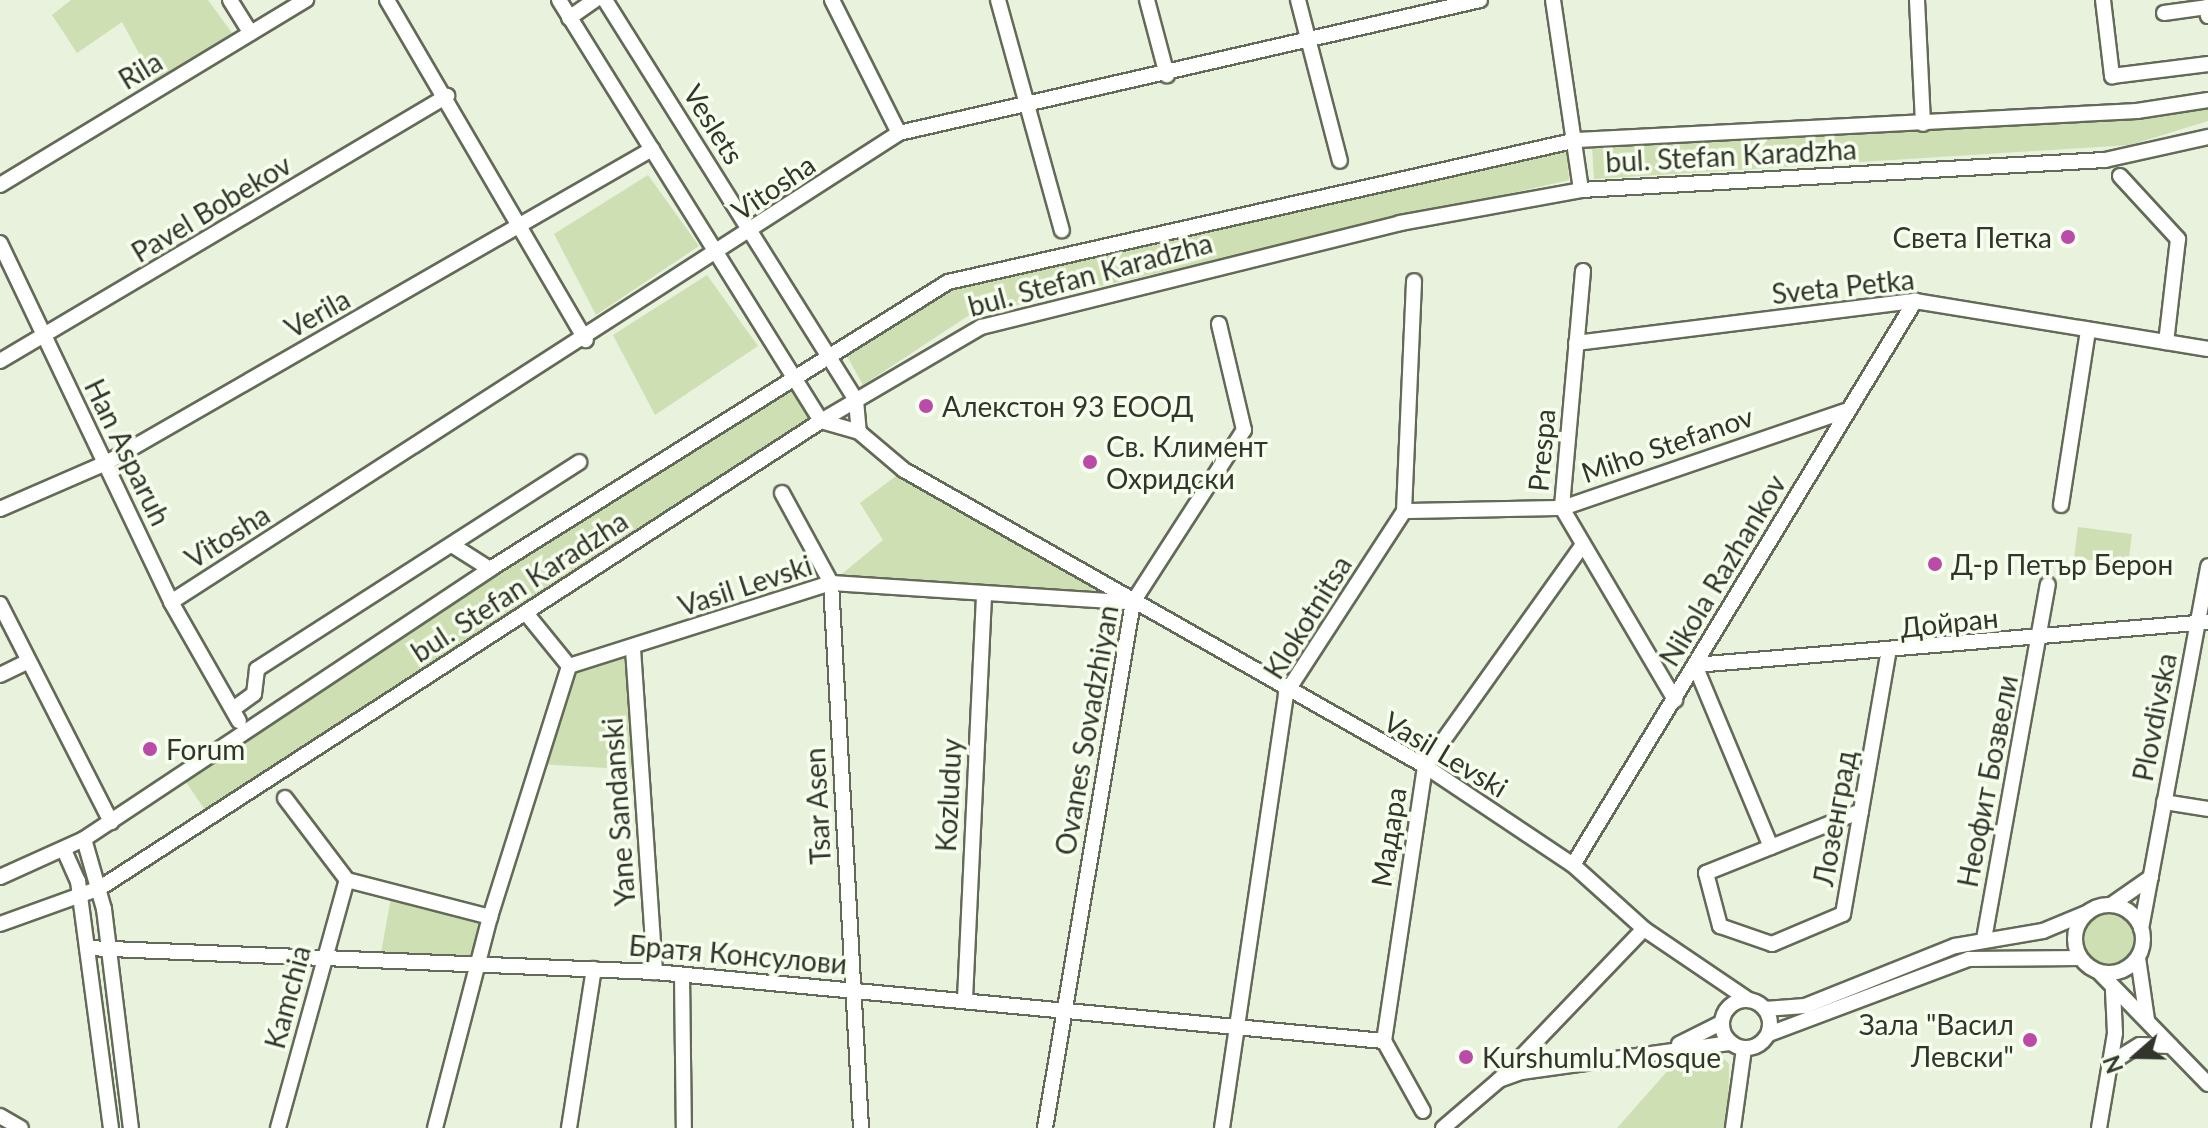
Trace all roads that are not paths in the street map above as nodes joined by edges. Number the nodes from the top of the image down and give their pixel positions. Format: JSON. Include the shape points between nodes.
{"nodes":[{"id":1,"x":230,"y":0,"type":"edge"},
{"id":2,"x":306,"y":0,"type":"edge"},
{"id":3,"x":387,"y":0,"type":"edge"},
{"id":4,"x":559,"y":0,"type":"edge"},
{"id":5,"x":595,"y":0,"type":"edge"},
{"id":6,"x":605,"y":0,"type":"edge"},
{"id":7,"x":832,"y":0,"type":"edge"},
{"id":8,"x":998,"y":0,"type":"edge"},
{"id":9,"x":1147,"y":0,"type":"edge"},
{"id":10,"x":1298,"y":0,"type":"edge"},
{"id":11,"x":1480,"y":0,"type":"edge"},
{"id":12,"x":1553,"y":0,"type":"edge"},
{"id":13,"x":1917,"y":0,"type":"edge"},
{"id":14,"x":2103,"y":0,"type":"edge"},
{"id":15,"x":2164,"y":13,"type":"dead end"},
{"id":16,"x":2208,"y":16,"type":"edge"},
{"id":17,"x":569,"y":18,"type":"junction"},
{"id":18,"x":251,"y":33,"type":"junction"},
{"id":19,"x":1308,"y":42,"type":"junction"},
{"id":20,"x":2208,"y":64,"type":"edge"},
{"id":21,"x":1167,"y":75,"type":"junction"},
{"id":22,"x":447,"y":96,"type":"junction"},
{"id":23,"x":2208,"y":100,"type":"edge"},
{"id":24,"x":1026,"y":107,"type":"junction"},
{"id":25,"x":1923,"y":124,"type":"junction"},
{"id":26,"x":899,"y":133,"type":"junction"},
{"id":27,"x":2208,"y":137,"type":"edge"},
{"id":28,"x":1577,"y":140,"type":"junction"},
{"id":29,"x":652,"y":149,"type":"junction"},
{"id":30,"x":1340,"y":161,"type":"dead end"},
{"id":31,"x":2120,"y":176,"type":"dead end"},
{"id":32,"x":0,"y":185,"type":"edge"},
{"id":33,"x":1581,"y":190,"type":"junction"},
{"id":34,"x":521,"y":228,"type":"junction"},
{"id":35,"x":1062,"y":230,"type":"dead end"},
{"id":36,"x":752,"y":232,"type":"junction"},
{"id":37,"x":0,"y":243,"type":"edge"},
{"id":38,"x":720,"y":254,"type":"junction"},
{"id":39,"x":1583,"y":271,"type":"dead end"},
{"id":40,"x":1414,"y":281,"type":"dead end"},
{"id":41,"x":1915,"y":301,"type":"junction"},
{"id":42,"x":1219,"y":324,"type":"dead end"},
{"id":43,"x":2088,"y":331,"type":"junction"},
{"id":44,"x":45,"y":340,"type":"junction"},
{"id":45,"x":586,"y":340,"type":"junction"},
{"id":46,"x":2166,"y":342,"type":"junction"},
{"id":47,"x":1576,"y":343,"type":"junction"},
{"id":48,"x":2208,"y":349,"type":"edge"},
{"id":49,"x":830,"y":358,"type":"junction"},
{"id":50,"x":0,"y":361,"type":"edge"},
{"id":51,"x":795,"y":379,"type":"junction"},
{"id":52,"x":856,"y":400,"type":"junction"},
{"id":53,"x":1848,"y":410,"type":"junction"},
{"id":54,"x":821,"y":421,"type":"junction"},
{"id":55,"x":859,"y":432,"type":"junction"},
{"id":56,"x":579,"y":462,"type":"dead end"},
{"id":57,"x":106,"y":463,"type":"junction"},
{"id":58,"x":782,"y":493,"type":"dead end"},
{"id":59,"x":2061,"y":505,"type":"dead end"},
{"id":60,"x":1562,"y":508,"type":"junction"},
{"id":61,"x":0,"y":509,"type":"edge"},
{"id":62,"x":1404,"y":511,"type":"junction"},
{"id":63,"x":452,"y":545,"type":"junction"},
{"id":64,"x":1582,"y":546,"type":"junction"},
{"id":65,"x":2208,"y":566,"type":"edge"},
{"id":66,"x":490,"y":569,"type":"junction"},
{"id":67,"x":831,"y":583,"type":"junction"},
{"id":68,"x":2048,"y":585,"type":"dead end"},
{"id":69,"x":984,"y":593,"type":"junction"},
{"id":70,"x":171,"y":602,"type":"junction"},
{"id":71,"x":1133,"y":602,"type":"junction"},
{"id":72,"x":0,"y":604,"type":"edge"},
{"id":73,"x":526,"y":613,"type":"junction"},
{"id":74,"x":2204,"y":622,"type":"edge"},
{"id":75,"x":2040,"y":639,"type":"junction"},
{"id":76,"x":633,"y":649,"type":"junction"},
{"id":77,"x":1888,"y":654,"type":"junction"},
{"id":78,"x":27,"y":662,"type":"junction"},
{"id":79,"x":1695,"y":665,"type":"junction"},
{"id":80,"x":569,"y":666,"type":"junction"},
{"id":81,"x":0,"y":675,"type":"edge"},
{"id":82,"x":1286,"y":693,"type":"junction"},
{"id":83,"x":1675,"y":700,"type":"junction"},
{"id":84,"x":1425,"y":766,"type":"junction"},
{"id":85,"x":285,"y":798,"type":"dead end"},
{"id":86,"x":2164,"y":802,"type":"junction"},
{"id":87,"x":1861,"y":811,"type":"junction"},
{"id":88,"x":2207,"y":812,"type":"edge"},
{"id":89,"x":111,"y":822,"type":"junction"},
{"id":90,"x":84,"y":839,"type":"junction"},
{"id":91,"x":1771,"y":847,"type":"junction"},
{"id":92,"x":64,"y":850,"type":"junction"},
{"id":93,"x":1573,"y":865,"type":"junction"},
{"id":94,"x":0,"y":877,"type":"edge"},
{"id":95,"x":2151,"y":877,"type":"junction"},
{"id":96,"x":347,"y":880,"type":"junction"},
{"id":97,"x":100,"y":888,"type":"junction"},
{"id":98,"x":80,"y":900,"type":"junction"},
{"id":99,"x":2111,"y":905,"type":"junction"},
{"id":100,"x":2086,"y":913,"type":"junction"},
{"id":101,"x":490,"y":917,"type":"junction"},
{"id":102,"x":0,"y":924,"type":"edge"},
{"id":103,"x":1644,"y":929,"type":"junction"},
{"id":104,"x":2141,"y":929,"type":"junction"},
{"id":105,"x":1984,"y":939,"type":"junction"},
{"id":106,"x":109,"y":945,"type":"junction"},
{"id":107,"x":87,"y":948,"type":"junction"},
{"id":108,"x":2080,"y":958,"type":"junction"},
{"id":109,"x":2138,"y":958,"type":"junction"},
{"id":110,"x":324,"y":962,"type":"junction"},
{"id":111,"x":478,"y":967,"type":"junction"},
{"id":112,"x":594,"y":969,"type":"junction"},
{"id":113,"x":655,"y":972,"type":"junction"},
{"id":114,"x":2100,"y":973,"type":"junction"},
{"id":115,"x":682,"y":975,"type":"junction"},
{"id":116,"x":1712,"y":980,"type":"junction"},
{"id":117,"x":852,"y":990,"type":"junction"},
{"id":118,"x":2113,"y":990,"type":"junction"},
{"id":119,"x":965,"y":999,"type":"junction"},
{"id":120,"x":1749,"y":1000,"type":"junction"},
{"id":121,"x":1765,"y":1009,"type":"junction"},
{"id":122,"x":1063,"y":1010,"type":"junction"},
{"id":123,"x":1723,"y":1018,"type":"junction"},
{"id":124,"x":2147,"y":1020,"type":"junction"},
{"id":125,"x":1234,"y":1025,"type":"junction"},
{"id":126,"x":1769,"y":1034,"type":"junction"},
{"id":127,"x":1384,"y":1041,"type":"junction"},
{"id":128,"x":1738,"y":1046,"type":"junction"},
{"id":129,"x":2171,"y":1046,"type":"junction"},
{"id":130,"x":1671,"y":1048,"type":"junction"},
{"id":131,"x":2109,"y":1064,"type":"junction"},
{"id":132,"x":1499,"y":1080,"type":"junction"},
{"id":133,"x":2208,"y":1084,"type":"edge"},
{"id":134,"x":1423,"y":1111,"type":"dead end"},
{"id":135,"x":0,"y":1116,"type":"edge"},
{"id":136,"x":21,"y":1128,"type":"edge"},
{"id":137,"x":111,"y":1128,"type":"edge"},
{"id":138,"x":131,"y":1128,"type":"edge"},
{"id":139,"x":278,"y":1128,"type":"edge"},
{"id":140,"x":435,"y":1128,"type":"edge"},
{"id":141,"x":569,"y":1128,"type":"edge"},
{"id":142,"x":684,"y":1128,"type":"edge"},
{"id":143,"x":861,"y":1128,"type":"edge"},
{"id":144,"x":1045,"y":1128,"type":"edge"},
{"id":145,"x":1222,"y":1128,"type":"edge"},
{"id":146,"x":1443,"y":1128,"type":"edge"},
{"id":147,"x":1733,"y":1128,"type":"edge"},
{"id":148,"x":2099,"y":1128,"type":"edge"}],
"edges":[{"from":1,"to":18,"type":"street"},
{"from":2,"to":18,"type":"street","name":"Rila"},
{"from":3,"to":22,"type":"street"},
{"from":4,"to":17,"type":"street"},
{"from":5,"to":17,"type":"street"},
{"from":6,"to":36,"type":"street","name":"Veslets"},
{"from":7,"to":26,"type":"street"},
{"from":8,"to":24,"type":"street"},
{"from":9,"to":21,"type":"street"},
{"from":10,"to":19,"type":"street"},
{"from":11,"to":19,"type":"street","name":"Vitosha"},
{"from":12,"to":28,"type":"street"},
{"from":13,"to":25,"type":"street"},
{"from":14,"to":20,"type":"street","via":[[2112,76]]},
{"from":15,"to":16,"type":"street","via":[[2207,7]]},
{"from":17,"to":29,"type":"street"},
{"from":18,"to":32,"type":"street","name":"Rila"},
{"from":19,"to":21,"type":"street","name":"Vitosha"},
{"from":19,"to":30,"type":"street"},
{"from":21,"to":24,"type":"street","name":"Vitosha"},
{"from":22,"to":34,"type":"street"},
{"from":22,"to":44,"type":"street","name":"Pavel Bobekov"},
{"from":23,"to":25,"type":"street","name":"bul. Stefan Karadzha"},
{"from":24,"to":26,"type":"street","name":"Vitosha"},
{"from":24,"to":35,"type":"street"},
{"from":25,"to":28,"type":"street","name":"bul. Stefan Karadzha"},
{"from":26,"to":36,"type":"street","name":"Vitosha"},
{"from":27,"to":33,"type":"street","name":"bul. Stefan Karadzha","via":[[2105,160]]},
{"from":28,"to":33,"type":"street"},
{"from":28,"to":49,"type":"street","name":"bul. Stefan Karadzha","via":[[948,282]]},
{"from":29,"to":34,"type":"street","name":"Verila"},
{"from":29,"to":38,"type":"street"},
{"from":31,"to":46,"type":"street","via":[[2178,239]]},
{"from":33,"to":52,"type":"street","name":"bul. Stefan Karadzha","via":[[1385,226],[981,327]]},
{"from":34,"to":45,"type":"street"},
{"from":34,"to":57,"type":"street","name":"Verila"},
{"from":36,"to":38,"type":"street","name":"Vitosha"},
{"from":36,"to":49,"type":"street","name":"Veslets"},
{"from":37,"to":44,"type":"street","name":"Han Asparuh"},
{"from":38,"to":45,"type":"street","name":"Vitosha"},
{"from":38,"to":51,"type":"street"},
{"from":39,"to":47,"type":"street","name":"Prespa"},
{"from":40,"to":62,"type":"street"},
{"from":41,"to":43,"type":"street","name":"Sveta Petka"},
{"from":41,"to":47,"type":"street","name":"Sveta Petka"},
{"from":41,"to":53,"type":"street","name":"Nikola Razhankov"},
{"from":42,"to":71,"type":"street","name":"Ovanes Sovadzhiyan","via":[[1244,430]]},
{"from":43,"to":46,"type":"street","name":"Sveta Petka"},
{"from":43,"to":59,"type":"street"},
{"from":44,"to":50,"type":"street","name":"Pavel Bobekov"},
{"from":44,"to":57,"type":"street","name":"Han Asparuh"},
{"from":45,"to":70,"type":"street","name":"Vitosha"},
{"from":46,"to":48,"type":"street","name":"Sveta Petka"},
{"from":47,"to":60,"type":"street","name":"Prespa"},
{"from":49,"to":51,"type":"street","name":"bul. Stefan Karadzha"},
{"from":49,"to":52,"type":"street","name":"Veslets"},
{"from":51,"to":54,"type":"street"},
{"from":51,"to":66,"type":"street","name":"bul. Stefan Karadzha"},
{"from":52,"to":54,"type":"street","name":"bul. Stefan Karadzha"},
{"from":52,"to":55,"type":"street"},
{"from":53,"to":60,"type":"street","name":"Miho Stefanov"},
{"from":53,"to":79,"type":"street","name":"Nikola Razhankov"},
{"from":54,"to":55,"type":"street"},
{"from":54,"to":73,"type":"street","name":"bul. Stefan Karadzha"},
{"from":55,"to":71,"type":"street","name":"Vasil Levski","via":[[904,470]]},
{"from":56,"to":63,"type":"street"},
{"from":57,"to":61,"type":"street","name":"Verila"},
{"from":57,"to":70,"type":"street","name":"Han Asparuh"},
{"from":58,"to":67,"type":"street","name":"Tsar Asen"},
{"from":60,"to":62,"type":"street","name":"Miho Stefanov"},
{"from":60,"to":64,"type":"street","name":"Prespa"},
{"from":62,"to":82,"type":"street","name":"Klokotnitsa"},
{"from":63,"to":66,"type":"street"},
{"from":63,"to":70,"type":"street","name":"Han Asparuh","via":[[257,669],[254,694],[236,715]]},
{"from":64,"to":83,"type":"street","name":"Prespa"},
{"from":64,"to":84,"type":"street","name":"Мадара"},
{"from":65,"to":74,"type":"street","name":"Plovdivska"},
{"from":66,"to":89,"type":"street","name":"bul. Stefan Karadzha"},
{"from":67,"to":69,"type":"street","name":"Vasil Levski"},
{"from":67,"to":76,"type":"street","name":"Vasil Levski"},
{"from":67,"to":117,"type":"street","name":"Tsar Asen"},
{"from":68,"to":75,"type":"street","name":"Неофит Бозвели"},
{"from":69,"to":71,"type":"street","name":"Vasil Levski"},
{"from":69,"to":119,"type":"street","name":"Kozluduy"},
{"from":71,"to":82,"type":"street","name":"Vasil Levski"},
{"from":71,"to":122,"type":"street","name":"Ovanes Sovadzhiyan"},
{"from":72,"to":78,"type":"street"},
{"from":73,"to":80,"type":"street"},
{"from":73,"to":97,"type":"street","name":"bul. Stefan Karadzha"},
{"from":74,"to":75,"type":"street","name":"Дойран"},
{"from":74,"to":86,"type":"street","name":"Plovdivska"},
{"from":75,"to":77,"type":"street","name":"Дойран"},
{"from":75,"to":105,"type":"street","name":"Неофит Бозвели"},
{"from":76,"to":80,"type":"street","name":"Vasil Levski"},
{"from":76,"to":113,"type":"street","name":"Yane Sandanski"},
{"from":77,"to":79,"type":"street","name":"Дойран"},
{"from":77,"to":87,"type":"street","name":"Лозенград"},
{"from":78,"to":81,"type":"street"},
{"from":78,"to":89,"type":"street"},
{"from":79,"to":83,"type":"street","name":"Nikola Razhankov"},
{"from":79,"to":91,"type":"street"},
{"from":80,"to":101,"type":"street"},
{"from":82,"to":84,"type":"street","name":"Vasil Levski"},
{"from":82,"to":125,"type":"street","name":"Klokotnitsa"},
{"from":83,"to":93,"type":"street","name":"Nikola Razhankov"},
{"from":84,"to":93,"type":"street","name":"Vasil Levski"},
{"from":84,"to":127,"type":"street","name":"Мадара"},
{"from":85,"to":96,"type":"street"},
{"from":86,"to":88,"type":"street"},
{"from":86,"to":95,"type":"street","name":"Plovdivska"},
{"from":87,"to":91,"type":"street"},
{"from":87,"to":91,"type":"street","name":"Лозенград","via":[[1843,914],[1772,944],[1720,926],[1706,873]]},
{"from":89,"to":90,"type":"street","name":"bul. Stefan Karadzha"},
{"from":90,"to":92,"type":"street","name":"bul. Stefan Karadzha"},
{"from":90,"to":97,"type":"street"},
{"from":92,"to":94,"type":"street","name":"bul. Stefan Karadzha"},
{"from":92,"to":98,"type":"street"},
{"from":93,"to":103,"type":"street","name":"Vasil Levski"},
{"from":95,"to":99,"type":"street"},
{"from":95,"to":104,"type":"street","name":"Plovdivska"},
{"from":96,"to":101,"type":"street"},
{"from":96,"to":110,"type":"street","name":"Kamchia"},
{"from":97,"to":98,"type":"street","name":"bul. Stefan Karadzha"},
{"from":97,"to":106,"type":"street"},
{"from":98,"to":102,"type":"street","name":"bul. Stefan Karadzha"},
{"from":98,"to":107,"type":"street"},
{"from":99,"to":100,"type":"street"},
{"from":99,"to":104,"type":"street","via":[[2130,912]]},
{"from":100,"to":105,"type":"street","via":[[2043,931]]},
{"from":100,"to":108,"type":"street","via":[[2076,930]]},
{"from":101,"to":111,"type":"street"},
{"from":103,"to":116,"type":"street","name":"Vasil Levski"},
{"from":103,"to":132,"type":"street"},
{"from":104,"to":109,"type":"street"},
{"from":105,"to":121,"type":"street","via":[[1805,1006]]},
{"from":106,"to":107,"type":"street","name":"Братя Консулови"},
{"from":106,"to":110,"type":"street","name":"Братя Консулови"},
{"from":106,"to":138,"type":"street"},
{"from":107,"to":137,"type":"street"},
{"from":108,"to":114,"type":"street"},
{"from":108,"to":126,"type":"street","via":[[1969,959]]},
{"from":109,"to":114,"type":"street","via":[[2121,971]]},
{"from":109,"to":124,"type":"street"},
{"from":110,"to":111,"type":"street","name":"Братя Консулови"},
{"from":110,"to":139,"type":"street","name":"Kamchia"},
{"from":111,"to":112,"type":"street","name":"Братя Консулови"},
{"from":111,"to":140,"type":"street"},
{"from":112,"to":113,"type":"street","name":"Братя Консулови"},
{"from":112,"to":141,"type":"street"},
{"from":113,"to":115,"type":"street","name":"Братя Консулови"},
{"from":114,"to":118,"type":"street"},
{"from":115,"to":117,"type":"street","name":"Братя Консулови"},
{"from":115,"to":142,"type":"street"},
{"from":116,"to":120,"type":"street","name":"Vasil Levski"},
{"from":116,"to":123,"type":"street"},
{"from":117,"to":119,"type":"street","name":"Братя Консулови"},
{"from":117,"to":143,"type":"street","name":"Tsar Asen"},
{"from":118,"to":124,"type":"street"},
{"from":118,"to":131,"type":"street"},
{"from":119,"to":122,"type":"street","name":"Братя Консулови"},
{"from":120,"to":121,"type":"street","name":"Vasil Levski"},
{"from":120,"to":123,"type":"street"},
{"from":121,"to":126,"type":"street"},
{"from":122,"to":125,"type":"street","name":"Братя Консулови"},
{"from":122,"to":144,"type":"street","name":"Ovanes Sovadzhiyan"},
{"from":123,"to":128,"type":"street"},
{"from":123,"to":130,"type":"street"},
{"from":124,"to":129,"type":"street"},
{"from":125,"to":127,"type":"street","name":"Братя Консулови"},
{"from":125,"to":145,"type":"street","name":"Klokotnitsa"},
{"from":126,"to":128,"type":"street"},
{"from":127,"to":134,"type":"street"},
{"from":128,"to":130,"type":"street"},
{"from":128,"to":147,"type":"street"},
{"from":129,"to":131,"type":"street","via":[[2140,1045]]},
{"from":129,"to":133,"type":"street"},
{"from":130,"to":132,"type":"street"},
{"from":131,"to":148,"type":"street"},
{"from":132,"to":146,"type":"street"},
{"from":135,"to":136,"type":"street"}]}
